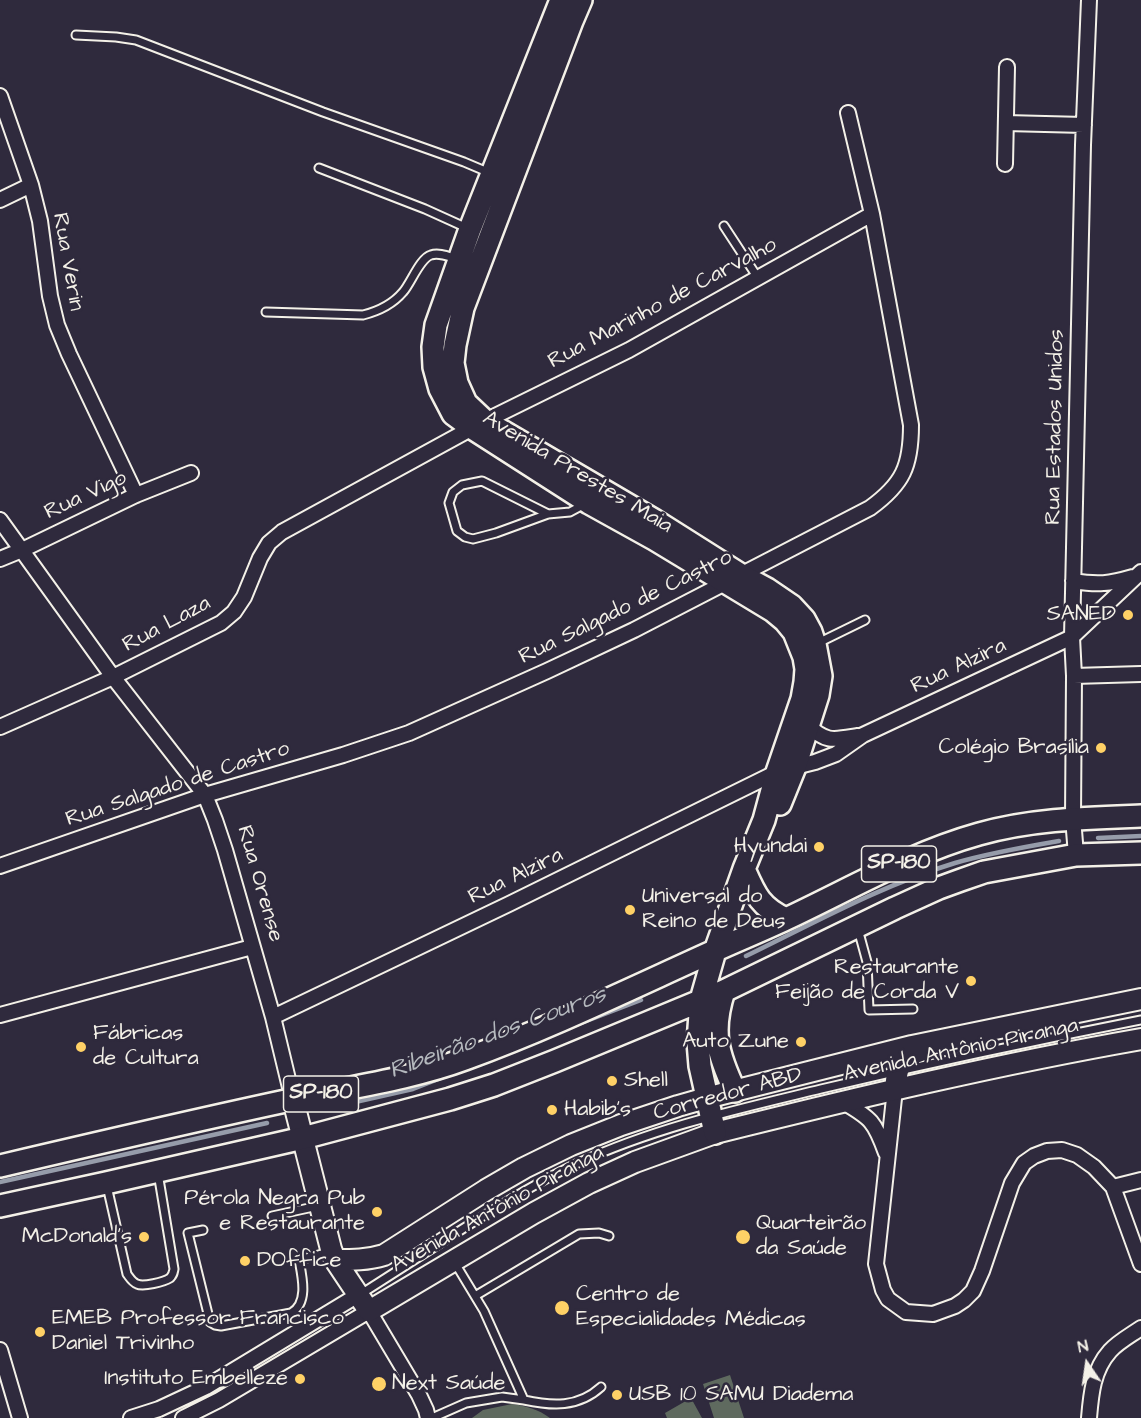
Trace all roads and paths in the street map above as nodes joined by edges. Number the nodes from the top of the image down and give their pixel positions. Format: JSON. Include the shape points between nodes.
{"nodes":[{"id":1,"x":561,"y":0,"type":"edge"},
{"id":2,"x":581,"y":0,"type":"edge"},
{"id":3,"x":1089,"y":0,"type":"edge"},
{"id":4,"x":76,"y":35,"type":"dead end"},
{"id":5,"x":1007,"y":67,"type":"dead end"},
{"id":6,"x":0,"y":96,"type":"edge"},
{"id":7,"x":848,"y":113,"type":"dead end"},
{"id":8,"x":1006,"y":123,"type":"junction"},
{"id":9,"x":1084,"y":125,"type":"junction"},
{"id":10,"x":1005,"y":164,"type":"dead end"},
{"id":11,"x":319,"y":168,"type":"dead end"},
{"id":12,"x":492,"y":174,"type":"junction"},
{"id":13,"x":31,"y":185,"type":"junction"},
{"id":14,"x":0,"y":200,"type":"edge"},
{"id":15,"x":873,"y":214,"type":"junction"},
{"id":16,"x":724,"y":226,"type":"dead end"},
{"id":17,"x":470,"y":229,"type":"junction"},
{"id":18,"x":459,"y":260,"type":"junction"},
{"id":19,"x":758,"y":278,"type":"junction"},
{"id":20,"x":266,"y":312,"type":"dead end"},
{"id":21,"x":478,"y":425,"type":"junction"},
{"id":22,"x":191,"y":472,"type":"dead end"},
{"id":23,"x":136,"y":495,"type":"junction"},
{"id":24,"x":593,"y":495,"type":"junction"},
{"id":25,"x":548,"y":514,"type":"junction"},
{"id":26,"x":0,"y":520,"type":"edge"},
{"id":27,"x":22,"y":550,"type":"junction"},
{"id":28,"x":0,"y":559,"type":"edge"},
{"id":29,"x":1138,"y":574,"type":"edge"},
{"id":30,"x":734,"y":578,"type":"junction"},
{"id":31,"x":1073,"y":581,"type":"junction"},
{"id":32,"x":865,"y":620,"type":"dead end"},
{"id":33,"x":1072,"y":636,"type":"junction"},
{"id":34,"x":809,"y":648,"type":"junction"},
{"id":35,"x":1141,"y":674,"type":"edge"},
{"id":36,"x":1074,"y":676,"type":"junction"},
{"id":37,"x":113,"y":677,"type":"junction"},
{"id":38,"x":807,"y":725,"type":"junction"},
{"id":39,"x":0,"y":727,"type":"edge"},
{"id":40,"x":863,"y":735,"type":"junction"},
{"id":41,"x":785,"y":762,"type":"junction"},
{"id":42,"x":205,"y":795,"type":"junction"},
{"id":43,"x":1141,"y":816,"type":"edge"},
{"id":44,"x":1072,"y":818,"type":"junction"},
{"id":45,"x":1141,"y":854,"type":"edge"},
{"id":46,"x":1076,"y":855,"type":"junction"},
{"id":47,"x":0,"y":866,"type":"edge"},
{"id":48,"x":744,"y":869,"type":"junction"},
{"id":49,"x":786,"y":919,"type":"junction"},
{"id":50,"x":857,"y":926,"type":"junction"},
{"id":51,"x":252,"y":947,"type":"junction"},
{"id":52,"x":715,"y":951,"type":"junction"},
{"id":53,"x":745,"y":981,"type":"junction"},
{"id":54,"x":724,"y":991,"type":"junction"},
{"id":55,"x":1141,"y":999,"type":"edge"},
{"id":56,"x":701,"y":1000,"type":"junction"},
{"id":57,"x":913,"y":1009,"type":"dead end"},
{"id":58,"x":0,"y":1015,"type":"edge"},
{"id":59,"x":273,"y":1017,"type":"junction"},
{"id":60,"x":1141,"y":1020,"type":"edge"},
{"id":61,"x":969,"y":1034,"type":"junction"},
{"id":62,"x":1141,"y":1039,"type":"edge"},
{"id":63,"x":896,"y":1080,"type":"junction"},
{"id":64,"x":735,"y":1091,"type":"junction"},
{"id":65,"x":293,"y":1100,"type":"junction"},
{"id":66,"x":843,"y":1101,"type":"junction"},
{"id":67,"x":710,"y":1116,"type":"junction"},
{"id":68,"x":303,"y":1138,"type":"junction"},
{"id":69,"x":887,"y":1155,"type":"junction"},
{"id":70,"x":0,"y":1166,"type":"edge"},
{"id":71,"x":158,"y":1171,"type":"junction"},
{"id":72,"x":1141,"y":1180,"type":"edge"},
{"id":73,"x":106,"y":1183,"type":"junction"},
{"id":74,"x":1113,"y":1187,"type":"junction"},
{"id":75,"x":320,"y":1205,"type":"junction"},
{"id":76,"x":0,"y":1206,"type":"edge"},
{"id":77,"x":272,"y":1216,"type":"dead end"},
{"id":78,"x":203,"y":1230,"type":"dead end"},
{"id":79,"x":609,"y":1236,"type":"dead end"},
{"id":80,"x":334,"y":1255,"type":"junction"},
{"id":81,"x":454,"y":1260,"type":"junction"},
{"id":82,"x":1141,"y":1264,"type":"edge"},
{"id":83,"x":475,"y":1296,"type":"junction"},
{"id":84,"x":364,"y":1303,"type":"junction"},
{"id":85,"x":1141,"y":1328,"type":"edge"},
{"id":86,"x":0,"y":1350,"type":"edge"},
{"id":87,"x":601,"y":1387,"type":"dead end"},
{"id":88,"x":524,"y":1400,"type":"junction"},
{"id":89,"x":20,"y":1418,"type":"edge"},
{"id":90,"x":131,"y":1418,"type":"edge"},
{"id":91,"x":183,"y":1418,"type":"edge"},
{"id":92,"x":430,"y":1418,"type":"edge"},
{"id":93,"x":1089,"y":1418,"type":"edge"}],
"edges":[{"from":1,"to":12,"type":"main road","name":"Avenida Prestes Maia"},
{"from":2,"to":21,"type":"main road","name":"Avenida Prestes Maia","via":[[458,328],[453,363],[457,383]]},
{"from":3,"to":9,"type":"street","name":"Rua Estados Unidos"},
{"from":4,"to":12,"type":"lane","via":[[136,40]]},
{"from":5,"to":8,"type":"street"},
{"from":6,"to":13,"type":"street","name":"Rua Verin"},
{"from":7,"to":15,"type":"street","name":"Rua Salgado de Castro"},
{"from":8,"to":9,"type":"street"},
{"from":8,"to":10,"type":"street"},
{"from":9,"to":31,"type":"street","name":"Rua Estados Unidos"},
{"from":11,"to":17,"type":"lane"},
{"from":12,"to":17,"type":"main road","name":"Avenida Prestes Maia"},
{"from":13,"to":14,"type":"street"},
{"from":13,"to":23,"type":"street","name":"Rua Verin","via":[[57,325]]},
{"from":15,"to":19,"type":"street","name":"Rua Marinho de Carvalho"},
{"from":15,"to":30,"type":"street","name":"Rua Salgado de Castro","via":[[910,425],[911,446],[906,466],[897,484],[870,508]]},
{"from":16,"to":19,"type":"lane"},
{"from":17,"to":18,"type":"main road","name":"Avenida Prestes Maia"},
{"from":18,"to":20,"type":"lane","via":[[430,255],[389,306],[363,315]]},
{"from":18,"to":21,"type":"main road","name":"Avenida Prestes Maia","via":[[436,325],[434,367],[453,414]]},
{"from":19,"to":21,"type":"street","name":"Rua Marinho de Carvalho","via":[[629,350]]},
{"from":21,"to":24,"type":"main road","name":"Avenida Prestes Maia"},
{"from":21,"to":37,"type":"street","name":"Rua Laza","via":[[282,532],[269,543],[234,612],[221,623]]},
{"from":22,"to":23,"type":"street","name":"Rua Vigo"},
{"from":23,"to":27,"type":"street","name":"Rua Vigo"},
{"from":24,"to":25,"type":"lane","via":[[570,512]]},
{"from":24,"to":30,"type":"main road","name":"Avenida Prestes Maia","via":[[687,540]]},
{"from":25,"to":25,"type":"lane","via":[[482,481],[462,485],[453,492],[449,503],[457,531],[473,539]]},
{"from":26,"to":27,"type":"street","name":"Rua Orense"},
{"from":27,"to":28,"type":"street","name":"Rua Vigo"},
{"from":27,"to":37,"type":"street","name":"Rua Orense"},
{"from":29,"to":31,"type":"street","via":[[1104,584]]},
{"from":29,"to":33,"type":"street","name":"Rua Alzira"},
{"from":30,"to":34,"type":"main road","name":"Avenida Prestes Maia","via":[[767,589],[792,606],[804,619]]},
{"from":30,"to":42,"type":"street","name":"Rua Salgado de Castro","via":[[634,630],[409,733]]},
{"from":31,"to":33,"type":"street","name":"Rua Estados Unidos"},
{"from":32,"to":34,"type":"lane"},
{"from":33,"to":36,"type":"street","name":"Rua Estados Unidos"},
{"from":33,"to":40,"type":"street","name":"Rua Alzira"},
{"from":34,"to":38,"type":"main road","name":"Avenida Prestes Maia","via":[[821,676]]},
{"from":34,"to":41,"type":"main road","name":"Avenida Prestes Maia","via":[[802,699]]},
{"from":35,"to":36,"type":"street"},
{"from":36,"to":44,"type":"street","name":"Rua Estados Unidos"},
{"from":37,"to":39,"type":"street","name":"Rua Laza"},
{"from":37,"to":42,"type":"street","name":"Rua Orense"},
{"from":38,"to":40,"type":"street","name":"Rua Alzira","via":[[829,739]]},
{"from":38,"to":41,"type":"main road","name":"Avenida Prestes Maia"},
{"from":40,"to":41,"type":"street","name":"Rua Alzira","via":[[836,754],[816,762]]},
{"from":41,"to":48,"type":"main road","name":"Avenida Prestes Maia","via":[[780,804],[764,820]]},
{"from":41,"to":59,"type":"street","name":"Rua Alzira","via":[[520,899]]},
{"from":42,"to":47,"type":"street","name":"Rua Salgado de Castro"},
{"from":42,"to":51,"type":"street","name":"Rua Orense"},
{"from":43,"to":44,"type":"main road","number":"SP-180"},
{"from":44,"to":46,"type":"street","name":"Rua Estados Unidos"},
{"from":44,"to":49,"type":"main road","number":"SP-180","via":[[1018,825],[935,849]]},
{"from":45,"to":46,"type":"main road","number":"SP-180"},
{"from":46,"to":50,"type":"main road","number":"SP-180","via":[[971,876]]},
{"from":48,"to":49,"type":"main road","via":[[767,909]]},
{"from":48,"to":52,"type":"main road","name":"Avenida Prestes Maia"},
{"from":49,"to":52,"type":"main road","number":"SP-180"},
{"from":50,"to":53,"type":"main road","number":"SP-180"},
{"from":50,"to":57,"type":"lane","via":[[867,962],[869,1010]]},
{"from":51,"to":58,"type":"street"},
{"from":51,"to":59,"type":"street","name":"Rua Orense"},
{"from":52,"to":53,"type":"main road","via":[[727,970]]},
{"from":52,"to":56,"type":"main road","name":"Avenida Prestes Maia"},
{"from":52,"to":65,"type":"main road","number":"SP-180","via":[[463,1060]]},
{"from":53,"to":54,"type":"main road","number":"SP-180"},
{"from":54,"to":56,"type":"main road","number":"SP-180"},
{"from":54,"to":64,"type":"main road","via":[[718,1008],[717,1041]]},
{"from":55,"to":61,"type":"main road","name":"Avenida Antônio Piranga"},
{"from":56,"to":67,"type":"main road","name":"Avenida Prestes Maia","via":[[698,1042]]},
{"from":56,"to":68,"type":"main road","number":"SP-180","via":[[494,1085]]},
{"from":59,"to":65,"type":"street","name":"Rua Orense"},
{"from":60,"to":63,"type":"lane","name":"Corredor ABD","via":[[1052,1038]]},
{"from":61,"to":63,"type":"main road","via":[[907,1057]]},
{"from":61,"to":64,"type":"main road","name":"Avenida Antônio Piranga"},
{"from":62,"to":63,"type":"main road","name":"Avenida Antônio Piranga"},
{"from":63,"to":66,"type":"main road","name":"Avenida Antônio Piranga"},
{"from":63,"to":67,"type":"lane","name":"Corredor ABD"},
{"from":63,"to":69,"type":"street"},
{"from":64,"to":67,"type":"main road","name":"Avenida Antônio Piranga"},
{"from":65,"to":68,"type":"main road","name":"Rua Orense"},
{"from":65,"to":70,"type":"main road","number":"SP-180"},
{"from":66,"to":67,"type":"main road","name":"Avenida Antônio Piranga"},
{"from":66,"to":69,"type":"street","via":[[871,1121]]},
{"from":67,"to":80,"type":"main road","name":"Avenida Antônio Piranga","via":[[621,1125],[524,1168],[384,1254],[360,1260]]},
{"from":67,"to":81,"type":"main road","name":"Avenida Antônio Piranga","via":[[635,1162],[589,1183]]},
{"from":67,"to":84,"type":"lane","name":"Corredor ABD","via":[[639,1138],[534,1186],[496,1208]]},
{"from":68,"to":71,"type":"main road","number":"SP-180"},
{"from":68,"to":75,"type":"main road","name":"Rua Orense"},
{"from":69,"to":74,"type":"street","via":[[876,1264],[888,1299],[906,1312],[933,1314],[955,1306],[973,1291],[1012,1182],[1034,1155],[1062,1150],[1077,1155]]},
{"from":71,"to":73,"type":"main road","number":"SP-180"},
{"from":71,"to":73,"type":"lane","via":[[174,1269],[166,1280],[145,1285],[139,1286],[127,1274]]},
{"from":72,"to":74,"type":"street"},
{"from":73,"to":76,"type":"main road","number":"SP-180"},
{"from":74,"to":82,"type":"street"},
{"from":75,"to":77,"type":"lane"},
{"from":75,"to":80,"type":"main road","name":"Rua Orense"},
{"from":78,"to":80,"type":"lane","via":[[188,1233],[210,1322],[215,1325],[296,1311],[304,1288],[299,1260]]},
{"from":79,"to":83,"type":"lane","via":[[579,1234]]},
{"from":80,"to":84,"type":"main road","name":"Rua Orense"},
{"from":81,"to":83,"type":"lane"},
{"from":81,"to":84,"type":"main road","name":"Avenida Antônio Piranga"},
{"from":83,"to":88,"type":"lane"},
{"from":84,"to":90,"type":"street","name":"Avenida Antônio Piranga","via":[[206,1388]]},
{"from":84,"to":91,"type":"street","name":"Avenida Antônio Piranga","via":[[219,1400]]},
{"from":84,"to":92,"type":"street"},
{"from":85,"to":93,"type":"street","via":[[1111,1350],[1099,1368],[1092,1387]]},
{"from":86,"to":89,"type":"street"},
{"from":87,"to":88,"type":"lane","via":[[592,1396],[561,1405]]},
{"from":88,"to":92,"type":"lane","via":[[502,1397],[466,1403]]}]}
